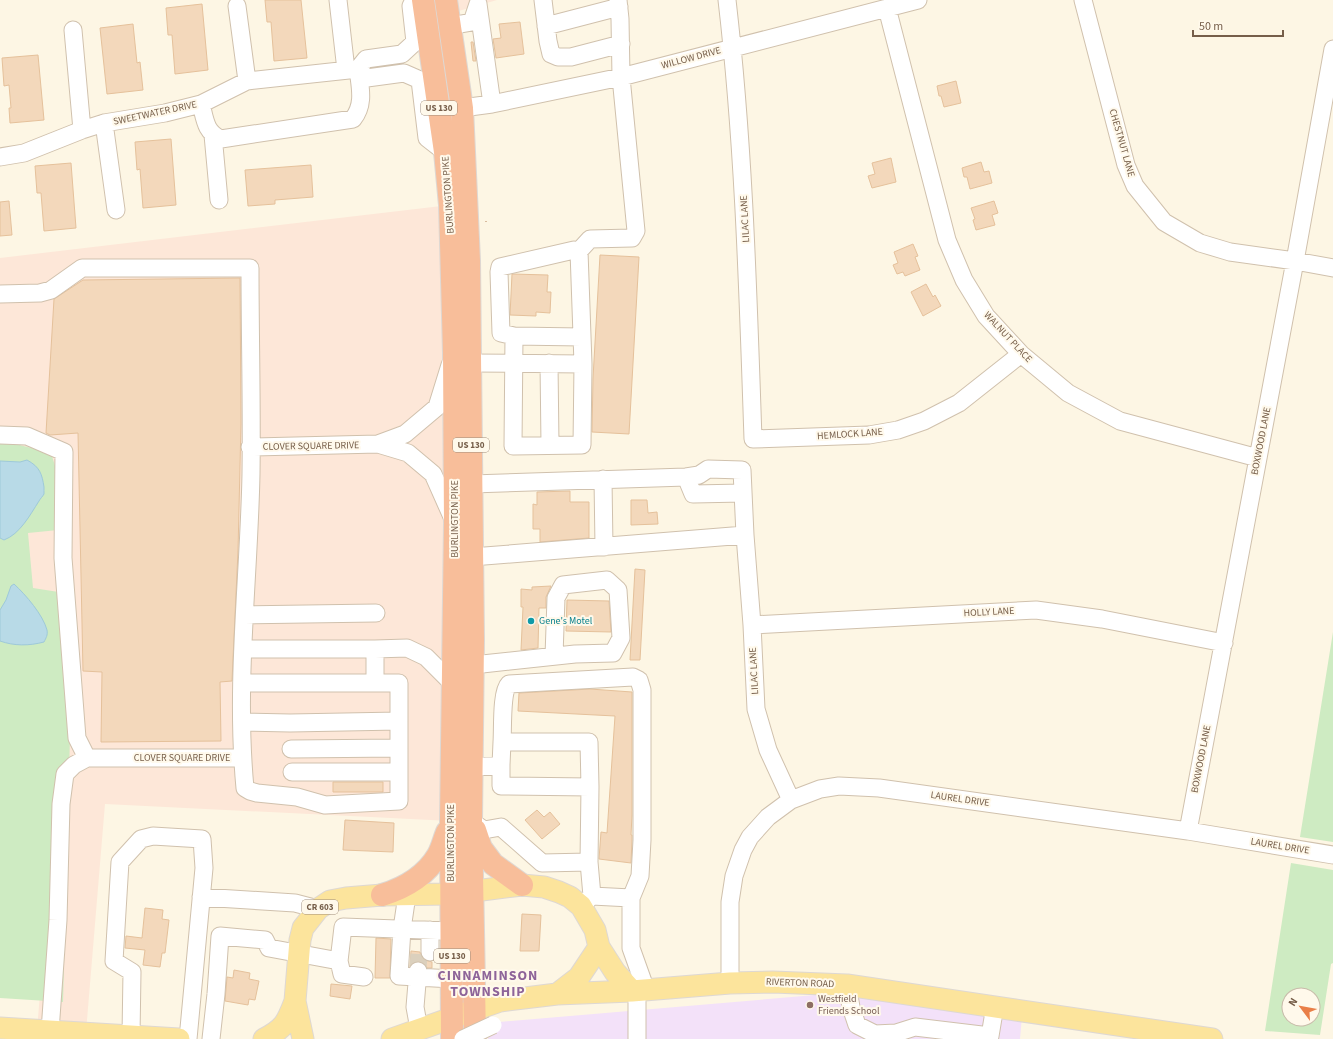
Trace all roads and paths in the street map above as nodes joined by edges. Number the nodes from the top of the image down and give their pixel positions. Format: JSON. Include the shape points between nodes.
{"nodes":[{"id":1,"x":338,"y":0,"type":"edge"},
{"id":2,"x":414,"y":0,"type":"edge"},
{"id":3,"x":423,"y":0,"type":"edge"},
{"id":4,"x":446,"y":0,"type":"edge"},
{"id":5,"x":543,"y":0,"type":"edge"},
{"id":6,"x":727,"y":0,"type":"edge"},
{"id":7,"x":918,"y":0,"type":"edge"},
{"id":8,"x":1083,"y":0,"type":"edge"},
{"id":9,"x":478,"y":2,"type":"edge"},
{"id":10,"x":618,"y":4,"type":"edge"},
{"id":11,"x":237,"y":6,"type":"dead end"},
{"id":12,"x":887,"y":8,"type":"junction"},
{"id":13,"x":450,"y":26,"type":"junction"},
{"id":14,"x":546,"y":26,"type":"junction"},
{"id":15,"x":73,"y":30,"type":"dead end"},
{"id":16,"x":621,"y":44,"type":"junction"},
{"id":17,"x":732,"y":47,"type":"junction"},
{"id":18,"x":1333,"y":49,"type":"edge"},
{"id":19,"x":352,"y":70,"type":"junction"},
{"id":20,"x":621,"y":77,"type":"junction"},
{"id":21,"x":247,"y":80,"type":"junction"},
{"id":22,"x":201,"y":104,"type":"junction"},
{"id":23,"x":492,"y":104,"type":"junction"},
{"id":24,"x":462,"y":108,"type":"junction"},
{"id":25,"x":104,"y":124,"type":"junction"},
{"id":26,"x":82,"y":130,"type":"junction"},
{"id":27,"x":213,"y":135,"type":"junction"},
{"id":28,"x":445,"y":152,"type":"junction"},
{"id":29,"x":0,"y":158,"type":"edge"},
{"id":30,"x":219,"y":200,"type":"dead end"},
{"id":31,"x":116,"y":210,"type":"dead end"},
{"id":32,"x":579,"y":251,"type":"junction"},
{"id":33,"x":1296,"y":261,"type":"junction"},
{"id":34,"x":1333,"y":268,"type":"edge"},
{"id":35,"x":0,"y":294,"type":"edge"},
{"id":36,"x":514,"y":336,"type":"junction"},
{"id":37,"x":582,"y":337,"type":"junction"},
{"id":38,"x":1021,"y":354,"type":"junction"},
{"id":39,"x":462,"y":358,"type":"junction"},
{"id":40,"x":513,"y":363,"type":"junction"},
{"id":41,"x":549,"y":363,"type":"junction"},
{"id":42,"x":583,"y":364,"type":"junction"},
{"id":43,"x":0,"y":435,"type":"edge"},
{"id":44,"x":753,"y":439,"type":"joint"},
{"id":45,"x":378,"y":444,"type":"junction"},
{"id":46,"x":550,"y":445,"type":"junction"},
{"id":47,"x":250,"y":447,"type":"junction"},
{"id":48,"x":1258,"y":458,"type":"junction"},
{"id":49,"x":686,"y":477,"type":"junction"},
{"id":50,"x":603,"y":479,"type":"junction"},
{"id":51,"x":472,"y":484,"type":"junction"},
{"id":52,"x":743,"y":493,"type":"junction"},
{"id":53,"x":455,"y":523,"type":"junction"},
{"id":54,"x":745,"y":535,"type":"junction"},
{"id":55,"x":604,"y":547,"type":"junction"},
{"id":56,"x":472,"y":557,"type":"junction"},
{"id":57,"x":376,"y":614,"type":"dead end"},
{"id":58,"x":245,"y":615,"type":"junction"},
{"id":59,"x":752,"y":625,"type":"junction"},
{"id":60,"x":1224,"y":643,"type":"junction"},
{"id":61,"x":243,"y":649,"type":"junction"},
{"id":62,"x":374,"y":649,"type":"junction"},
{"id":63,"x":554,"y":656,"type":"junction"},
{"id":64,"x":473,"y":665,"type":"junction"},
{"id":65,"x":243,"y":683,"type":"junction"},
{"id":66,"x":375,"y":683,"type":"junction"},
{"id":67,"x":453,"y":684,"type":"junction"},
{"id":68,"x":399,"y":721,"type":"junction"},
{"id":69,"x":242,"y":722,"type":"junction"},
{"id":70,"x":290,"y":722,"type":"junction"},
{"id":71,"x":502,"y":742,"type":"junction"},
{"id":72,"x":399,"y":748,"type":"junction"},
{"id":73,"x":291,"y":749,"type":"junction"},
{"id":74,"x":87,"y":758,"type":"junction"},
{"id":75,"x":242,"y":758,"type":"junction"},
{"id":76,"x":501,"y":765,"type":"junction"},
{"id":77,"x":472,"y":767,"type":"junction"},
{"id":78,"x":292,"y":772,"type":"junction"},
{"id":79,"x":399,"y":772,"type":"junction"},
{"id":80,"x":590,"y":787,"type":"junction"},
{"id":81,"x":292,"y":796,"type":"junction"},
{"id":82,"x":791,"y":800,"type":"junction"},
{"id":83,"x":461,"y":821,"type":"junction"},
{"id":84,"x":1188,"y":832,"type":"junction"},
{"id":85,"x":1333,"y":855,"type":"edge"},
{"id":86,"x":589,"y":862,"type":"junction"},
{"id":87,"x":542,"y":863,"type":"junction"},
{"id":88,"x":522,"y":885,"type":"junction"},
{"id":89,"x":544,"y":887,"type":"junction"},
{"id":90,"x":472,"y":892,"type":"junction"},
{"id":91,"x":407,"y":894,"type":"junction"},
{"id":92,"x":451,"y":894,"type":"junction"},
{"id":93,"x":382,"y":895,"type":"junction"},
{"id":94,"x":201,"y":897,"type":"junction"},
{"id":95,"x":631,"y":898,"type":"junction"},
{"id":96,"x":586,"y":901,"type":"junction"},
{"id":97,"x":318,"y":909,"type":"junction"},
{"id":98,"x":402,"y":929,"type":"junction"},
{"id":99,"x":434,"y":930,"type":"junction"},
{"id":100,"x":599,"y":947,"type":"junction"},
{"id":101,"x":424,"y":952,"type":"tunnel mouth"},
{"id":102,"x":299,"y":953,"type":"junction"},
{"id":103,"x":339,"y":961,"type":"junction"},
{"id":104,"x":423,"y":974,"type":"junction"},
{"id":105,"x":364,"y":978,"type":"dead end"},
{"id":106,"x":452,"y":979,"type":"junction"},
{"id":107,"x":730,"y":983,"type":"junction"},
{"id":108,"x":847,"y":985,"type":"junction"},
{"id":109,"x":638,"y":991,"type":"junction"},
{"id":110,"x":558,"y":994,"type":"junction"},
{"id":111,"x":295,"y":1001,"type":"junction"},
{"id":112,"x":995,"y":1006,"type":"junction"},
{"id":113,"x":475,"y":1009,"type":"junction"},
{"id":114,"x":493,"y":1025,"type":"dead end"},
{"id":115,"x":0,"y":1028,"type":"edge"},
{"id":116,"x":419,"y":1029,"type":"junction"},
{"id":117,"x":452,"y":1029,"type":"edge"},
{"id":118,"x":50,"y":1031,"type":"junction"},
{"id":119,"x":1116,"y":1032,"type":"edge"},
{"id":120,"x":131,"y":1036,"type":"junction"},
{"id":121,"x":995,"y":1037,"type":"edge"},
{"id":122,"x":179,"y":1039,"type":"edge"},
{"id":123,"x":188,"y":1039,"type":"edge"},
{"id":124,"x":211,"y":1039,"type":"edge"},
{"id":125,"x":264,"y":1039,"type":"edge"},
{"id":126,"x":303,"y":1039,"type":"edge"},
{"id":127,"x":394,"y":1039,"type":"edge"},
{"id":128,"x":463,"y":1039,"type":"edge"},
{"id":129,"x":475,"y":1039,"type":"edge"},
{"id":130,"x":637,"y":1039,"type":"edge"},
{"id":131,"x":1212,"y":1039,"type":"edge"}],
"edges":[{"from":1,"to":19,"type":"street"},
{"from":2,"to":19,"type":"street","via":[[411,6],[415,42],[402,54],[366,59]]},
{"from":3,"to":28,"type":"highway","name":"BURLINGTON PIKE","number":"US 130"},
{"from":4,"to":13,"type":"highway","name":"BURLINGTON PIKE","number":"US 130"},
{"from":5,"to":14,"type":"street"},
{"from":6,"to":17,"type":"street","name":"LILAC LANE"},
{"from":7,"to":12,"type":"street","name":"WILLOW DRIVE"},
{"from":8,"to":33,"type":"street","name":"CHESTNUT LANE","via":[[1126,165],[1135,186],[1147,202],[1164,222],[1200,243],[1230,252]]},
{"from":9,"to":13,"type":"street","via":[[472,22]]},
{"from":9,"to":23,"type":"street"},
{"from":10,"to":14,"type":"street"},
{"from":10,"to":16,"type":"street"},
{"from":11,"to":21,"type":"street"},
{"from":12,"to":17,"type":"street","name":"WILLOW DRIVE"},
{"from":12,"to":38,"type":"street","name":"WALNUT PLACE","via":[[947,240],[964,280],[986,316]]},
{"from":13,"to":24,"type":"highway","name":"BURLINGTON PIKE","number":"US 130"},
{"from":14,"to":16,"type":"street","via":[[551,54],[558,57],[571,57]]},
{"from":15,"to":26,"type":"street"},
{"from":16,"to":20,"type":"street"},
{"from":17,"to":20,"type":"street","name":"WILLOW DRIVE"},
{"from":17,"to":44,"type":"street","name":"LILAC LANE","via":[[745,211]]},
{"from":18,"to":33,"type":"street","name":"BOXWOOD LANE"},
{"from":19,"to":21,"type":"street","name":"SWEETWATER DRIVE"},
{"from":19,"to":27,"type":"street","via":[[361,103],[353,119],[221,139]]},
{"from":19,"to":28,"type":"street","via":[[367,78],[404,73],[420,80],[427,138]]},
{"from":20,"to":23,"type":"street","name":"WILLOW DRIVE"},
{"from":20,"to":32,"type":"street","via":[[636,231],[632,238],[590,239]]},
{"from":21,"to":22,"type":"street","name":"SWEETWATER DRIVE"},
{"from":22,"to":25,"type":"street","name":"SWEETWATER DRIVE"},
{"from":22,"to":27,"type":"street","via":[[208,130]]},
{"from":23,"to":24,"type":"street","name":"WILLOW DRIVE"},
{"from":24,"to":39,"type":"highway","name":"BURLINGTON PIKE","number":"US 130","via":[[469,262]]},
{"from":25,"to":26,"type":"street","name":"SWEETWATER DRIVE"},
{"from":25,"to":31,"type":"street"},
{"from":26,"to":29,"type":"street","name":"SWEETWATER DRIVE","via":[[24,153]]},
{"from":27,"to":30,"type":"street"},
{"from":28,"to":39,"type":"highway","name":"BURLINGTON PIKE","number":"US 130"},
{"from":32,"to":36,"type":"street","via":[[500,267],[501,333]]},
{"from":32,"to":37,"type":"street"},
{"from":33,"to":34,"type":"street","name":"CHESTNUT LANE"},
{"from":33,"to":48,"type":"street","name":"BOXWOOD LANE"},
{"from":35,"to":47,"type":"street","via":[[40,293],[51,290],[82,268],[250,268]]},
{"from":36,"to":37,"type":"street"},
{"from":36,"to":40,"type":"street"},
{"from":37,"to":42,"type":"street"},
{"from":38,"to":44,"type":"street","name":"HEMLOCK LANE","via":[[959,403],[924,421],[898,430],[869,435]]},
{"from":38,"to":48,"type":"street","name":"WALNUT PLACE","via":[[1068,393],[1120,420]]},
{"from":39,"to":40,"type":"street"},
{"from":39,"to":45,"type":"street","name":"CLOVER SQUARE DRIVE","via":[[437,407],[405,434]]},
{"from":39,"to":51,"type":"highway","name":"BURLINGTON PIKE","number":"US 130"},
{"from":39,"to":53,"type":"highway","name":"BURLINGTON PIKE","number":"US 130"},
{"from":40,"to":41,"type":"street"},
{"from":40,"to":46,"type":"street","via":[[513,446]]},
{"from":41,"to":42,"type":"street"},
{"from":41,"to":46,"type":"street"},
{"from":42,"to":46,"type":"street","via":[[582,444]]},
{"from":43,"to":74,"type":"street","via":[[27,436],[64,452],[63,558],[77,738]]},
{"from":45,"to":47,"type":"street","name":"CLOVER SQUARE DRIVE"},
{"from":45,"to":53,"type":"street","name":"CLOVER SQUARE DRIVE","via":[[408,454],[433,474]]},
{"from":47,"to":58,"type":"street","name":"CLOVER SQUARE DRIVE"},
{"from":48,"to":60,"type":"street","name":"BOXWOOD LANE"},
{"from":49,"to":50,"type":"street"},
{"from":49,"to":52,"type":"street","via":[[693,494]]},
{"from":49,"to":52,"type":"street","name":"LILAC LANE","via":[[699,475],[708,469],[742,470]]},
{"from":50,"to":51,"type":"street"},
{"from":50,"to":55,"type":"street"},
{"from":51,"to":56,"type":"highway","name":"BURLINGTON PIKE","number":"US 130"},
{"from":52,"to":54,"type":"street","name":"LILAC LANE"},
{"from":53,"to":67,"type":"highway","name":"BURLINGTON PIKE","number":"US 130"},
{"from":54,"to":55,"type":"street"},
{"from":54,"to":59,"type":"street","name":"LILAC LANE"},
{"from":55,"to":56,"type":"street"},
{"from":56,"to":64,"type":"highway","name":"BURLINGTON PIKE","number":"US 130"},
{"from":57,"to":58,"type":"street"},
{"from":58,"to":61,"type":"street","name":"CLOVER SQUARE DRIVE"},
{"from":59,"to":60,"type":"street","name":"HOLLY LANE","via":[[1036,610],[1102,619]]},
{"from":59,"to":82,"type":"street","name":"LILAC LANE","via":[[756,709],[768,750]]},
{"from":60,"to":84,"type":"street","name":"BOXWOOD LANE"},
{"from":61,"to":62,"type":"street"},
{"from":61,"to":65,"type":"street","name":"CLOVER SQUARE DRIVE"},
{"from":62,"to":66,"type":"street"},
{"from":62,"to":67,"type":"street","via":[[407,648],[426,657]]},
{"from":63,"to":63,"type":"street","via":[[613,653],[621,638],[618,590],[607,580],[563,585],[556,598]]},
{"from":63,"to":64,"type":"street"},
{"from":64,"to":77,"type":"highway","name":"BURLINGTON PIKE","number":"US 130"},
{"from":65,"to":66,"type":"street"},
{"from":65,"to":69,"type":"street","name":"CLOVER SQUARE DRIVE"},
{"from":66,"to":68,"type":"street","via":[[399,683]]},
{"from":67,"to":83,"type":"highway","name":"BURLINGTON PIKE","number":"US 130"},
{"from":68,"to":70,"type":"street"},
{"from":68,"to":72,"type":"street"},
{"from":69,"to":70,"type":"street"},
{"from":69,"to":75,"type":"street","name":"CLOVER SQUARE DRIVE"},
{"from":70,"to":73,"type":"street"},
{"from":71,"to":76,"type":"street"},
{"from":71,"to":80,"type":"street","via":[[590,742]]},
{"from":71,"to":95,"type":"street","via":[[504,694],[508,684],[633,677],[640,680],[642,840],[640,876]]},
{"from":72,"to":73,"type":"street"},
{"from":72,"to":79,"type":"street"},
{"from":73,"to":78,"type":"street"},
{"from":74,"to":75,"type":"street","name":"CLOVER SQUARE DRIVE"},
{"from":74,"to":118,"type":"street","via":[[74,765],[66,774],[61,804],[58,920]]},
{"from":75,"to":81,"type":"street","via":[[245,788],[250,792]]},
{"from":76,"to":77,"type":"street"},
{"from":76,"to":80,"type":"street","via":[[501,786]]},
{"from":77,"to":83,"type":"highway","name":"BURLINGTON PIKE","number":"US 130"},
{"from":78,"to":79,"type":"street"},
{"from":78,"to":81,"type":"street"},
{"from":79,"to":81,"type":"street","via":[[399,801],[325,805]]},
{"from":80,"to":86,"type":"street"},
{"from":82,"to":84,"type":"street","name":"LAUREL DRIVE","via":[[820,789],[839,786],[879,788]]},
{"from":82,"to":107,"type":"street","name":"LAUREL DRIVE","via":[[768,817],[750,837],[734,876],[730,902]]},
{"from":83,"to":87,"type":"street","via":[[484,830],[501,827]]},
{"from":83,"to":88,"type":"highway","via":[[493,864]]},
{"from":83,"to":90,"type":"highway","name":"BURLINGTON PIKE","number":"US 130"},
{"from":83,"to":92,"type":"highway","name":"BURLINGTON PIKE","number":"US 130"},
{"from":83,"to":93,"type":"highway","via":[[428,869],[414,881]]},
{"from":84,"to":85,"type":"street","name":"LAUREL DRIVE"},
{"from":86,"to":87,"type":"street"},
{"from":86,"to":96,"type":"street"},
{"from":87,"to":89,"type":"street"},
{"from":88,"to":89,"type":"main road","number":"CR 603"},
{"from":88,"to":90,"type":"main road","number":"CR 603"},
{"from":89,"to":96,"type":"main road","number":"CR 603"},
{"from":90,"to":92,"type":"main road","number":"CR 603"},
{"from":90,"to":113,"type":"highway","name":"BURLINGTON PIKE","number":"US 130"},
{"from":91,"to":92,"type":"main road","number":"CR 603"},
{"from":91,"to":93,"type":"main road","number":"CR 603"},
{"from":91,"to":98,"type":"street"},
{"from":92,"to":99,"type":"highway","name":"BURLINGTON PIKE","number":"US 130"},
{"from":93,"to":97,"type":"main road","number":"CR 603","via":[[330,901]]},
{"from":94,"to":97,"type":"street","via":[[295,903]]},
{"from":94,"to":120,"type":"street","via":[[204,868],[202,838],[153,836],[141,839],[120,862],[114,961],[132,972]]},
{"from":94,"to":123,"type":"street"},
{"from":95,"to":96,"type":"street"},
{"from":95,"to":109,"type":"street","via":[[631,948]]},
{"from":96,"to":100,"type":"main road","number":"CR 603"},
{"from":97,"to":102,"type":"main road","number":"CR 603","via":[[303,928]]},
{"from":98,"to":99,"type":"street"},
{"from":98,"to":103,"type":"street","via":[[343,927]]},
{"from":98,"to":104,"type":"street","via":[[399,976]]},
{"from":99,"to":101,"type":"street"},
{"from":99,"to":106,"type":"highway","name":"BURLINGTON PIKE","number":"US 130"},
{"from":100,"to":109,"type":"main road","number":"CR 603","via":[[615,972]]},
{"from":100,"to":110,"type":"main road","via":[[579,977]]},
{"from":102,"to":103,"type":"street"},
{"from":102,"to":111,"type":"main road","number":"CR 603"},
{"from":102,"to":124,"type":"street","via":[[269,948],[265,940],[220,936]]},
{"from":103,"to":105,"type":"street","via":[[342,974]]},
{"from":104,"to":106,"type":"street"},
{"from":104,"to":116,"type":"street","via":[[415,1007]]},
{"from":106,"to":117,"type":"highway","name":"BURLINGTON PIKE","number":"US 130"},
{"from":107,"to":108,"type":"main road","name":"RIVERTON ROAD"},
{"from":107,"to":109,"type":"main road","name":"RIVERTON ROAD"},
{"from":108,"to":112,"type":"main road","name":"RIVERTON ROAD"},
{"from":108,"to":121,"type":"street","via":[[857,1025],[874,1034],[896,1033],[915,1027]]},
{"from":109,"to":110,"type":"main road","name":"RIVERTON ROAD"},
{"from":109,"to":130,"type":"street"},
{"from":110,"to":113,"type":"main road","name":"RIVERTON ROAD","via":[[500,1001]]},
{"from":111,"to":125,"type":"main road","number":"CR 603","via":[[287,1021],[276,1033]]},
{"from":111,"to":126,"type":"main road"},
{"from":112,"to":119,"type":"main road","name":"RIVERTON ROAD"},
{"from":112,"to":121,"type":"street"},
{"from":113,"to":117,"type":"main road","name":"RIVERTON ROAD"},
{"from":113,"to":129,"type":"highway","name":"BURLINGTON PIKE","number":"US 130"},
{"from":114,"to":128,"type":"street","bridge":true},
{"from":115,"to":118,"type":"main road"},
{"from":116,"to":117,"type":"main road","name":"RIVERTON ROAD"},
{"from":116,"to":127,"type":"main road","name":"RIVERTON ROAD"},
{"from":118,"to":120,"type":"main road"},
{"from":119,"to":131,"type":"main road","name":"RIVERTON ROAD"},
{"from":120,"to":122,"type":"main road"}]}
